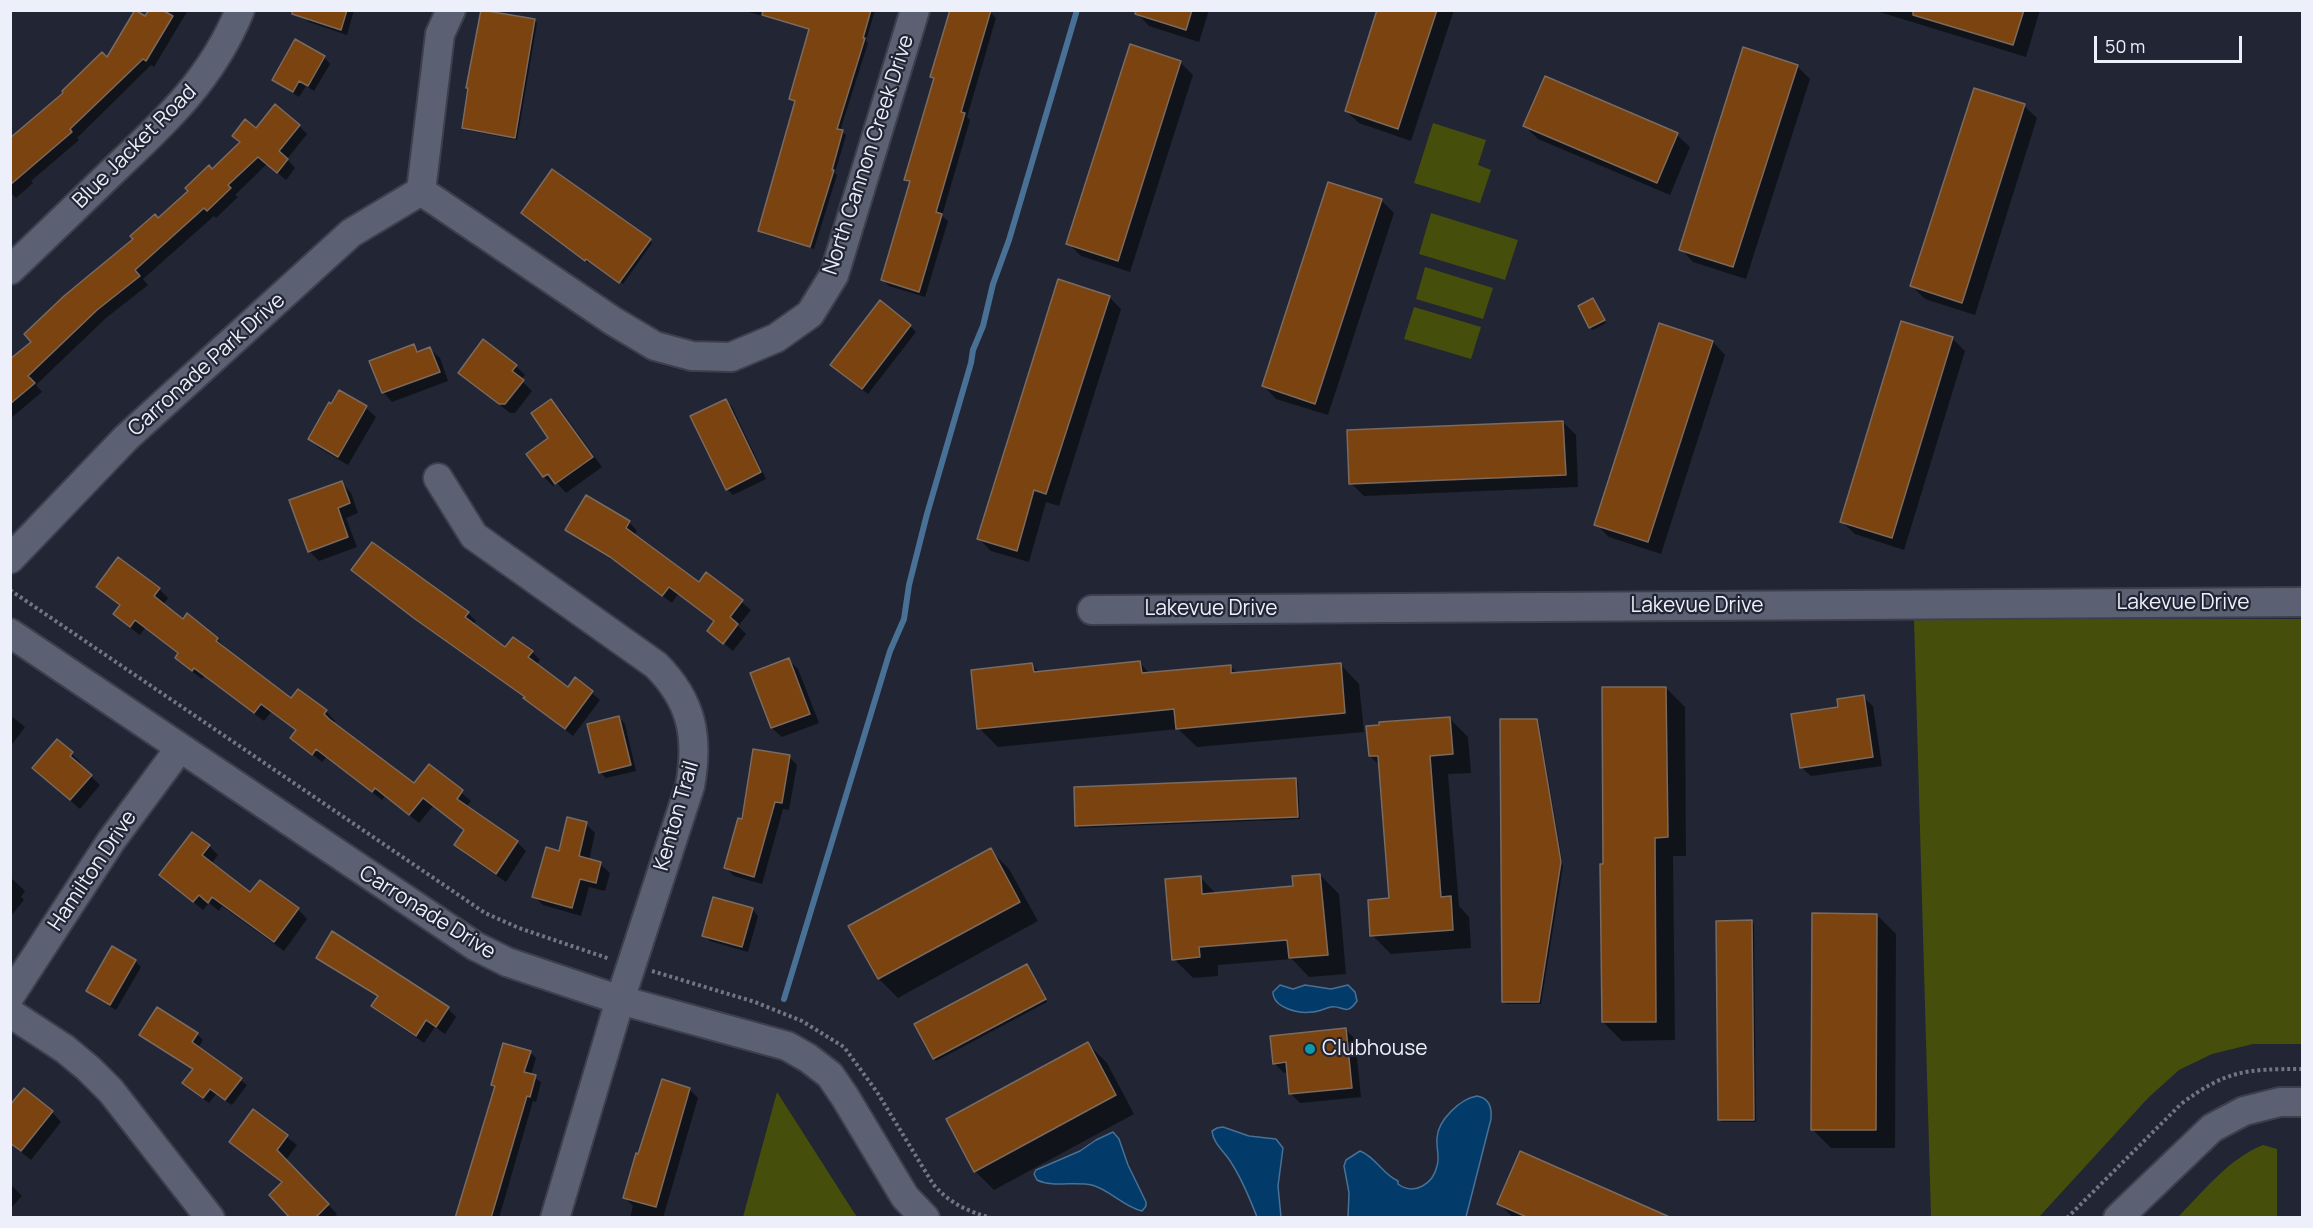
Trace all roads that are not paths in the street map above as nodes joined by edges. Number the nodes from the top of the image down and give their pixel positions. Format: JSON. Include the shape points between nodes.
{"nodes":[{"id":1,"x":240,"y":10,"type":"edge"},
{"id":2,"x":451,"y":10,"type":"edge"},
{"id":3,"x":915,"y":10,"type":"edge"},
{"id":4,"x":420,"y":191,"type":"junction"},
{"id":5,"x":10,"y":270,"type":"edge"},
{"id":6,"x":438,"y":478,"type":"dead end"},
{"id":7,"x":10,"y":559,"type":"edge"},
{"id":8,"x":2302,"y":602,"type":"edge"},
{"id":9,"x":1092,"y":610,"type":"dead end"},
{"id":10,"x":10,"y":633,"type":"edge"},
{"id":11,"x":180,"y":748,"type":"junction"},
{"id":12,"x":10,"y":996,"type":"edge"},
{"id":13,"x":620,"y":1000,"type":"junction"},
{"id":14,"x":10,"y":1013,"type":"edge"},
{"id":15,"x":2302,"y":1102,"type":"edge"},
{"id":16,"x":210,"y":1218,"type":"edge"},
{"id":17,"x":555,"y":1218,"type":"edge"},
{"id":18,"x":925,"y":1218,"type":"edge"},
{"id":19,"x":2118,"y":1218,"type":"edge"}],
"edges":[{"from":1,"to":5,"type":"street","name":"Blue Jacket Road","via":[[203,79],[175,112]]},
{"from":2,"to":4,"type":"street","via":[[440,34]]},
{"from":3,"to":4,"type":"street","name":"North Cannon Creek Drive","via":[[834,275],[810,314],[776,338],[731,357],[692,356],[655,346]]},
{"from":4,"to":7,"type":"street","name":"Carronade Park Drive","via":[[351,233],[126,438]]},
{"from":6,"to":13,"type":"street","name":"Kenton Trail","via":[[474,536],[667,676],[691,723],[695,751],[690,786]]},
{"from":8,"to":9,"type":"street","name":"Lakevue Drive"},
{"from":10,"to":11,"type":"street","name":"Carronade Drive"},
{"from":11,"to":12,"type":"street","name":"Hamilton Drive","via":[[111,842]]},
{"from":11,"to":13,"type":"street","name":"Carronade Drive","via":[[475,946],[507,962]]},
{"from":13,"to":17,"type":"street","name":"Kenton Trail"},
{"from":13,"to":18,"type":"street","name":"Carronade Drive","via":[[787,1046],[808,1058],[830,1075],[905,1197]]},
{"from":14,"to":16,"type":"street","via":[[65,1049],[111,1091]]},
{"from":15,"to":19,"type":"street","via":[[2280,1102],[2244,1111],[2212,1128]]}]}
